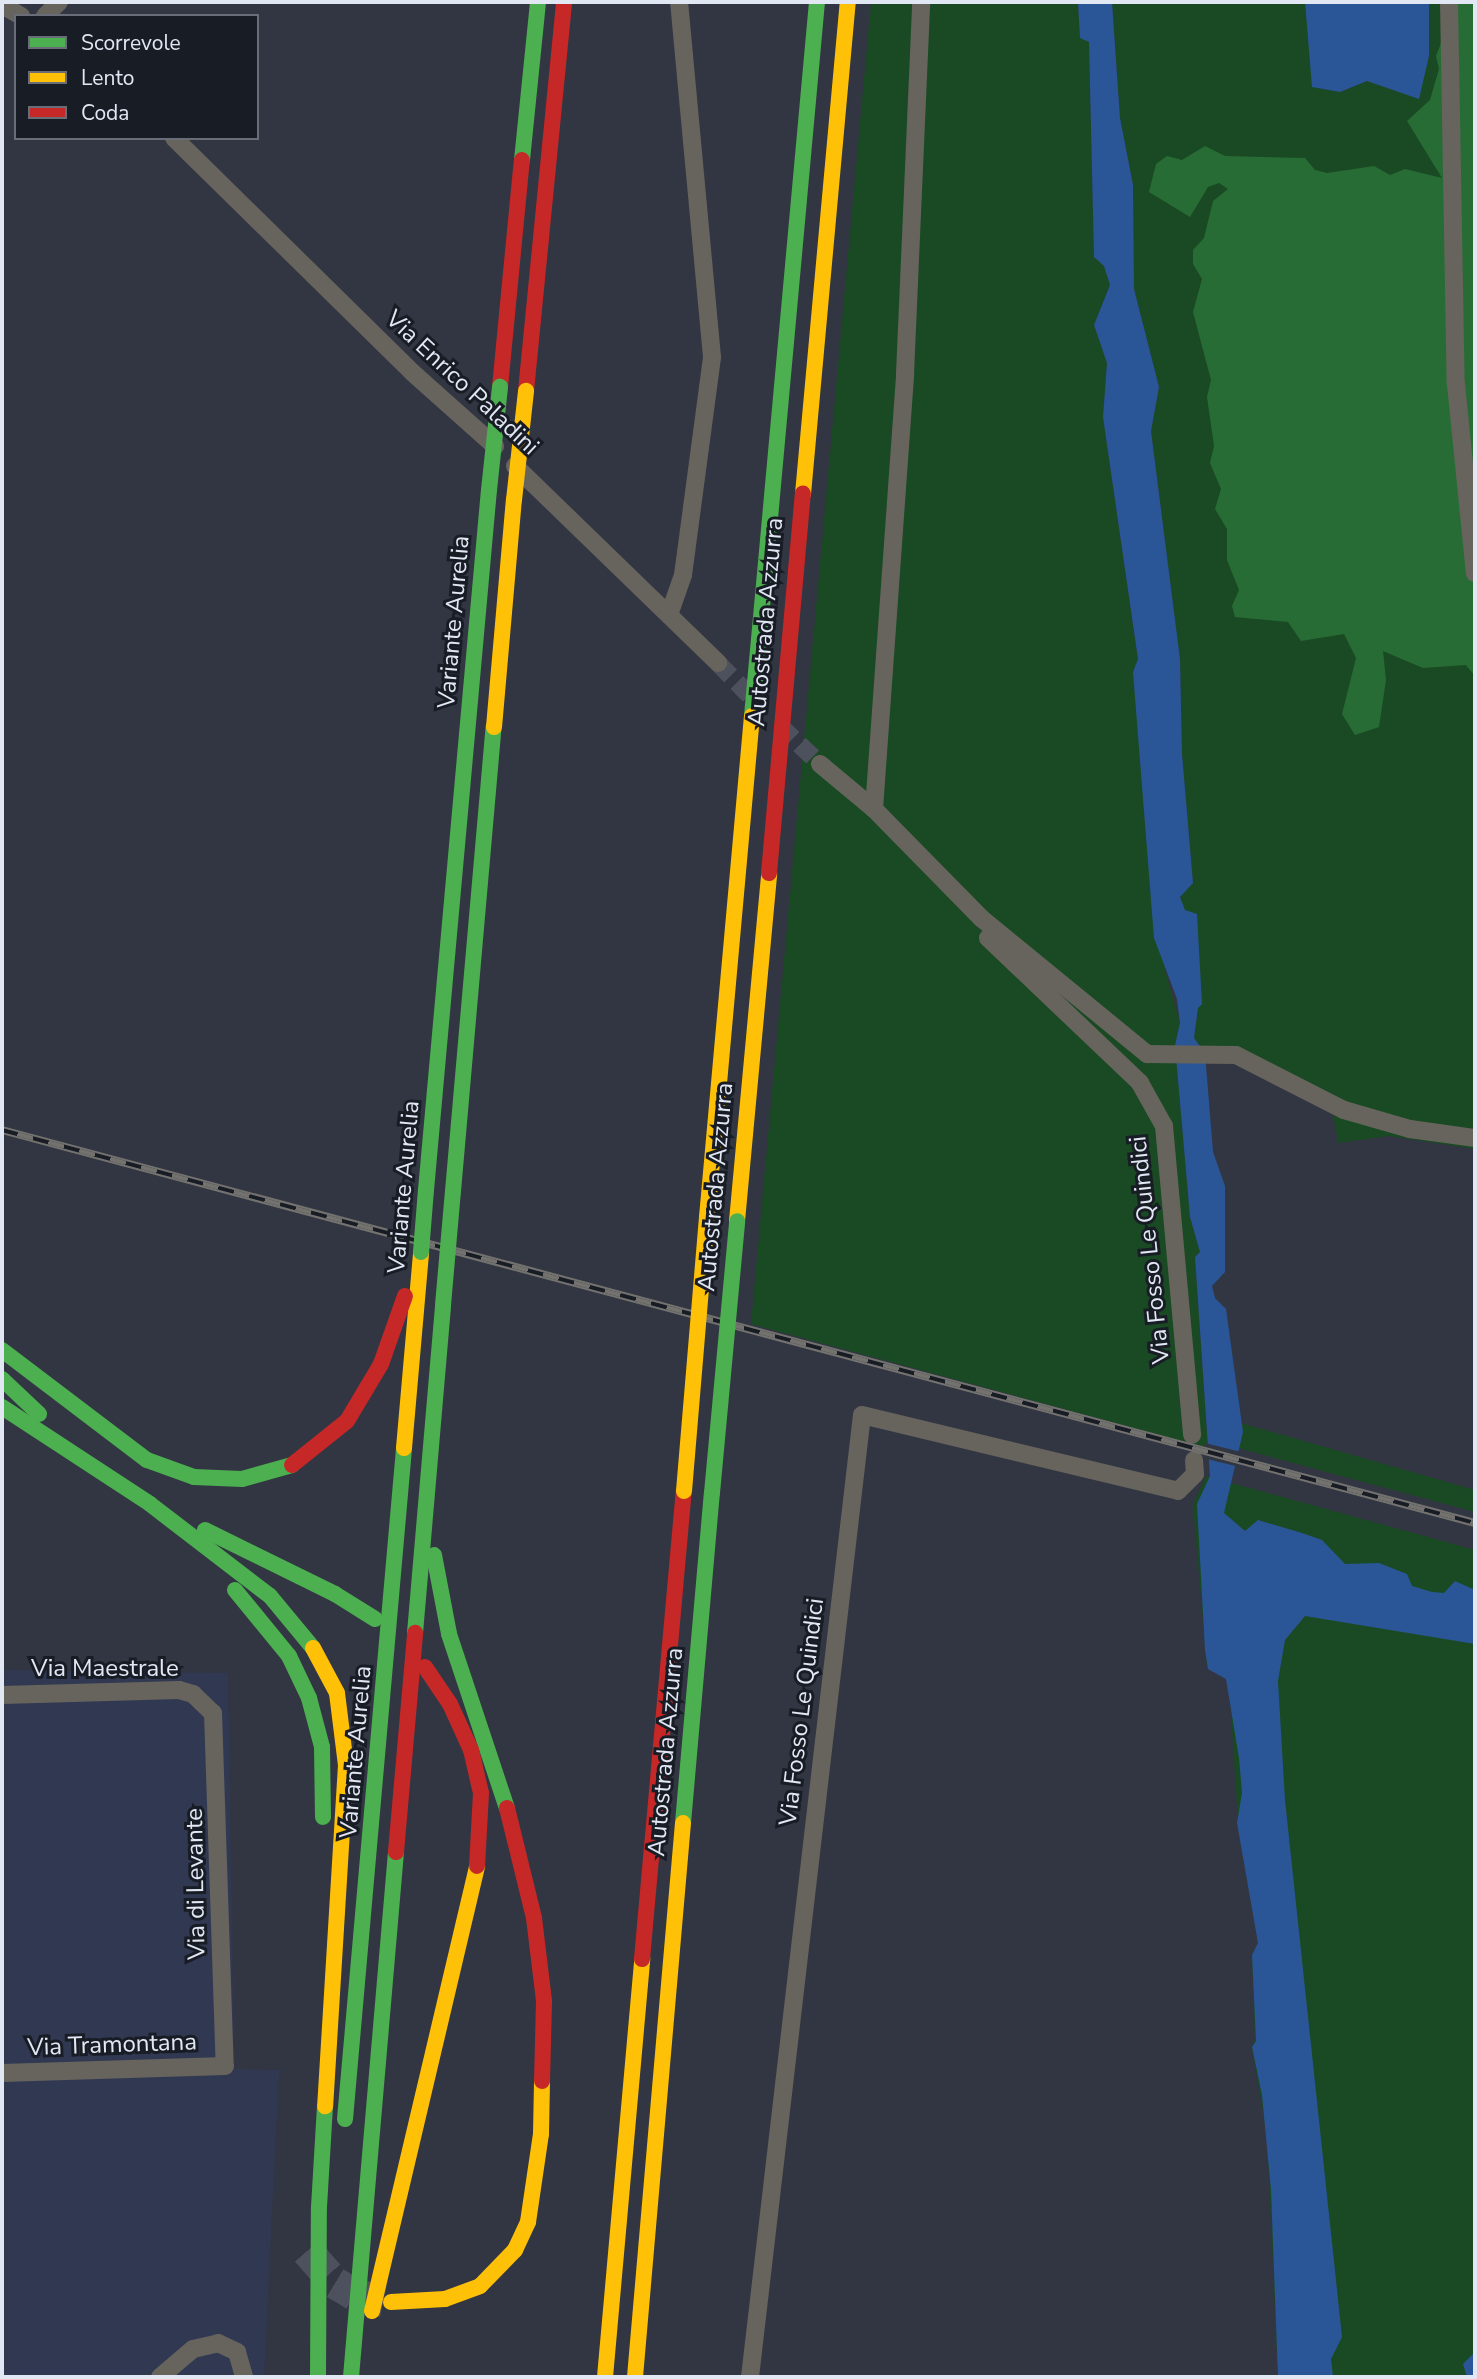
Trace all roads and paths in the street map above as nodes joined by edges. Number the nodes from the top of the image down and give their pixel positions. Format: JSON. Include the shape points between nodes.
{"nodes":[{"id":1,"x":538,"y":2,"type":"edge"},
{"id":2,"x":564,"y":2,"type":"edge"},
{"id":3,"x":679,"y":2,"type":"edge"},
{"id":4,"x":817,"y":2,"type":"edge"},
{"id":5,"x":848,"y":2,"type":"edge"},
{"id":6,"x":921,"y":2,"type":"edge"},
{"id":7,"x":1449,"y":2,"type":"edge"},
{"id":8,"x":2,"y":5,"type":"edge"},
{"id":9,"x":18,"y":14,"type":"edge"},
{"id":10,"x":176,"y":140,"type":"edge"},
{"id":11,"x":1475,"y":573,"type":"edge"},
{"id":12,"x":669,"y":615,"type":"junction"},
{"id":13,"x":718,"y":663,"type":"tunnel mouth"},
{"id":14,"x":820,"y":764,"type":"tunnel mouth"},
{"id":15,"x":874,"y":808,"type":"junction"},
{"id":16,"x":954,"y":892,"type":"junction"},
{"id":17,"x":1475,"y":1138,"type":"edge"},
{"id":18,"x":411,"y":1300,"type":"junction"},
{"id":19,"x":2,"y":1350,"type":"edge"},
{"id":20,"x":2,"y":1379,"type":"edge"},
{"id":21,"x":2,"y":1407,"type":"edge"},
{"id":22,"x":1192,"y":1435,"type":"dead end"},
{"id":23,"x":431,"y":1443,"type":"junction"},
{"id":24,"x":1194,"y":1460,"type":"dead end"},
{"id":25,"x":100,"y":1469,"type":"junction"},
{"id":26,"x":150,"y":1504,"type":"junction"},
{"id":27,"x":375,"y":1619,"type":"dead end"},
{"id":28,"x":425,"y":1667,"type":"dead end"},
{"id":29,"x":2,"y":1695,"type":"edge"},
{"id":30,"x":206,"y":1702,"type":"joint"},
{"id":31,"x":322,"y":1831,"type":"dead end"},
{"id":32,"x":225,"y":2066,"type":"joint"},
{"id":33,"x":2,"y":2073,"type":"edge"},
{"id":34,"x":344,"y":2131,"type":"dead end"},
{"id":35,"x":337,"y":2213,"type":"dead end"},
{"id":36,"x":391,"y":2302,"type":"tunnel mouth"},
{"id":37,"x":159,"y":2377,"type":"edge"},
{"id":38,"x":244,"y":2377,"type":"edge"},
{"id":39,"x":320,"y":2377,"type":"edge"},
{"id":40,"x":351,"y":2377,"type":"edge"},
{"id":41,"x":356,"y":2377,"type":"edge"},
{"id":42,"x":605,"y":2377,"type":"edge"},
{"id":43,"x":635,"y":2377,"type":"edge"},
{"id":44,"x":750,"y":2377,"type":"edge"}],
"edges":[{"from":1,"to":18,"type":"highway","name":"Variante Aurelia","bridge":true,"via":[[421,1252]]},
{"from":2,"to":23,"type":"highway","name":"Variante Aurelia","bridge":true,"via":[[514,500]]},
{"from":3,"to":12,"type":"street","via":[[712,357],[683,575]]},
{"from":4,"to":42,"type":"highway","name":"Autostrada Azzurra","bridge":true},
{"from":5,"to":43,"type":"highway","name":"Autostrada Azzurra","bridge":true},
{"from":6,"to":15,"type":"street","via":[[905,374]]},
{"from":7,"to":11,"type":"street","via":[[1456,384]]},
{"from":8,"to":9,"type":"street"},
{"from":10,"to":12,"type":"street","name":"Via Enrico Paladini"},
{"from":12,"to":13,"type":"street","name":"Via Enrico Paladini"},
{"from":14,"to":15,"type":"street"},
{"from":15,"to":16,"type":"street"},
{"from":16,"to":17,"type":"street","via":[[1147,1054],[1236,1055],[1345,1110],[1410,1129]]},
{"from":16,"to":22,"type":"street","name":"Via Fosso Le Quindici","via":[[958,910],[1140,1083],[1164,1126]]},
{"from":18,"to":19,"type":"highway","via":[[347,1422],[297,1463],[242,1479],[194,1477],[146,1460]]},
{"from":18,"to":34,"type":"highway","name":"Variante Aurelia"},
{"from":20,"to":25,"type":"highway"},
{"from":21,"to":25,"type":"highway"},
{"from":23,"to":36,"type":"highway","via":[[440,1598],[505,1800],[534,1918],[544,2001],[544,2090],[534,2196],[515,2250],[489,2279],[462,2294],[426,2302]]},
{"from":23,"to":40,"type":"highway","name":"Variante Aurelia"},
{"from":24,"to":44,"type":"street","name":"Via Fosso Le Quindici","via":[[1195,1474],[1178,1491],[862,1415]]},
{"from":25,"to":26,"type":"highway"},
{"from":26,"to":27,"type":"highway","via":[[290,1571]]},
{"from":26,"to":31,"type":"highway","via":[[261,1617],[296,1667],[315,1714],[322,1748]]},
{"from":26,"to":39,"type":"highway","via":[[289,1614],[319,1655],[342,1708],[346,1765],[319,2207]]},
{"from":28,"to":41,"type":"highway","via":[[461,1724],[477,1772],[482,1810],[478,1868]]},
{"from":29,"to":30,"type":"street","name":"Via Maestrale","via":[[179,1690]]},
{"from":30,"to":32,"type":"street","name":"Via di Levante","via":[[217,1728]]},
{"from":32,"to":33,"type":"street","name":"Via Tramontana"},
{"from":35,"to":39,"type":"highway"},
{"from":37,"to":38,"type":"street","via":[[193,2349],[218,2343],[237,2352]]}]}
